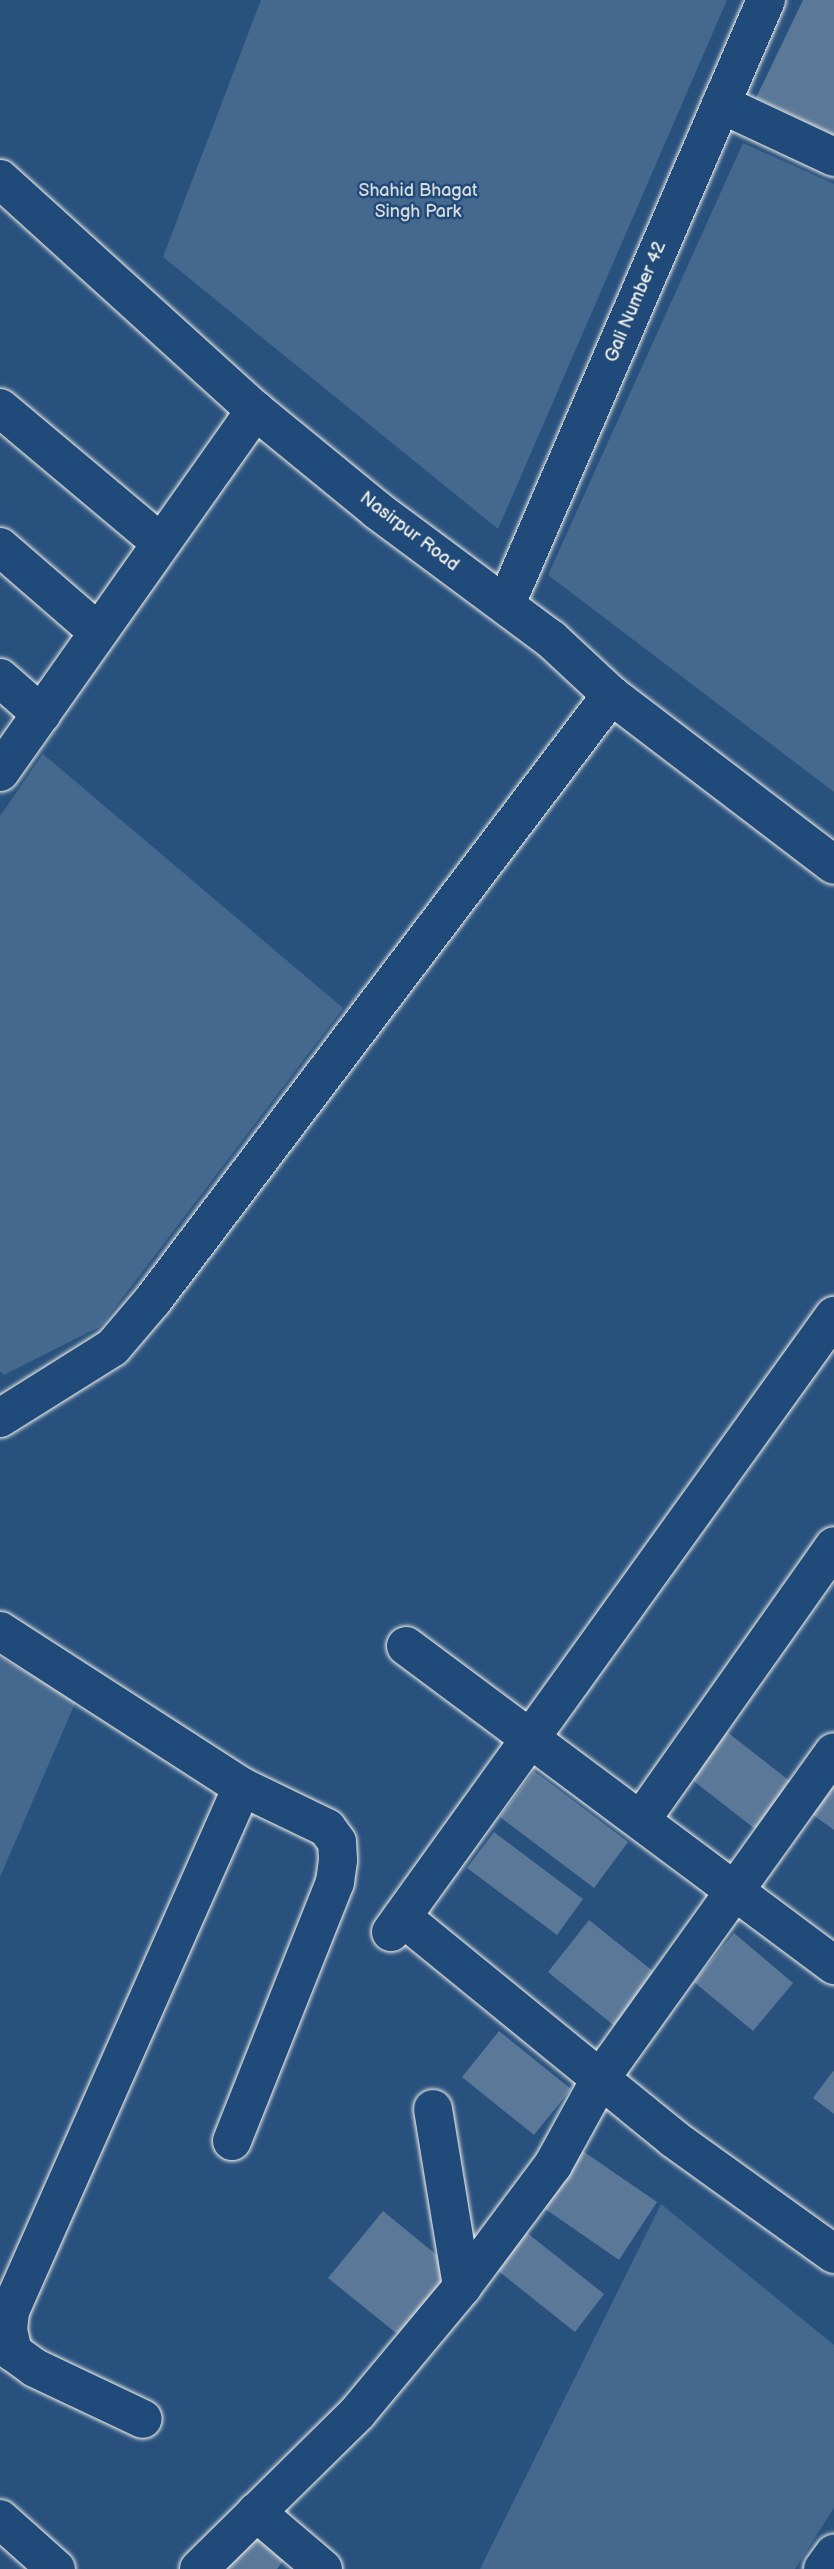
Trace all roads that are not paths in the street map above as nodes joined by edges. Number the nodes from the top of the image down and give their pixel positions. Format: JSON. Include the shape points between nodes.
{"nodes":[{"id":1,"x":766,"y":0,"type":"edge"},
{"id":2,"x":721,"y":104,"type":"junction"},
{"id":3,"x":834,"y":157,"type":"edge"},
{"id":4,"x":0,"y":179,"type":"edge"},
{"id":5,"x":0,"y":408,"type":"edge"},
{"id":6,"x":255,"y":410,"type":"junction"},
{"id":7,"x":161,"y":543,"type":"junction"},
{"id":8,"x":0,"y":547,"type":"edge"},
{"id":9,"x":506,"y":604,"type":"junction"},
{"id":10,"x":98,"y":632,"type":"junction"},
{"id":11,"x":0,"y":678,"type":"edge"},
{"id":12,"x":611,"y":695,"type":"junction"},
{"id":13,"x":41,"y":714,"type":"junction"},
{"id":14,"x":0,"y":772,"type":"edge"},
{"id":15,"x":834,"y":865,"type":"edge"},
{"id":16,"x":834,"y":1316,"type":"edge"},
{"id":17,"x":3,"y":1412,"type":"edge"},
{"id":18,"x":831,"y":1555,"type":"edge"},
{"id":19,"x":0,"y":1630,"type":"edge"},
{"id":20,"x":406,"y":1646,"type":"dead end"},
{"id":21,"x":531,"y":1738,"type":"junction"},
{"id":22,"x":834,"y":1752,"type":"edge"},
{"id":23,"x":242,"y":1787,"type":"junction"},
{"id":24,"x":641,"y":1820,"type":"junction"},
{"id":25,"x":737,"y":1891,"type":"junction"},
{"id":26,"x":834,"y":1965,"type":"edge"},
{"id":27,"x":601,"y":2076,"type":"junction"},
{"id":28,"x":433,"y":2109,"type":"dead end"},
{"id":29,"x":232,"y":2141,"type":"dead end"},
{"id":30,"x":834,"y":2254,"type":"edge"},
{"id":31,"x":462,"y":2287,"type":"junction"},
{"id":32,"x":143,"y":2419,"type":"dead end"},
{"id":33,"x":256,"y":2512,"type":"junction"},
{"id":34,"x":0,"y":2518,"type":"edge"},
{"id":35,"x":56,"y":2569,"type":"edge"},
{"id":36,"x":200,"y":2569,"type":"edge"},
{"id":37,"x":323,"y":2569,"type":"edge"}],
"edges":[{"from":1,"to":2,"type":"street","name":"Gali Number 42"},
{"from":2,"to":3,"type":"street"},
{"from":2,"to":9,"type":"street","name":"Gali Number 42"},
{"from":4,"to":6,"type":"street","name":"Nasirpur Road"},
{"from":5,"to":7,"type":"street"},
{"from":6,"to":7,"type":"street"},
{"from":6,"to":9,"type":"street","name":"Nasirpur Road","via":[[377,510]]},
{"from":7,"to":10,"type":"street"},
{"from":8,"to":10,"type":"street"},
{"from":9,"to":12,"type":"street","name":"Nasirpur Road"},
{"from":10,"to":13,"type":"street"},
{"from":11,"to":13,"type":"street"},
{"from":12,"to":15,"type":"street","name":"Nasirpur Road"},
{"from":12,"to":17,"type":"street","via":[[153,1300],[113,1347]]},
{"from":13,"to":14,"type":"street"},
{"from":16,"to":21,"type":"street"},
{"from":18,"to":24,"type":"street"},
{"from":19,"to":23,"type":"street"},
{"from":20,"to":21,"type":"street"},
{"from":21,"to":24,"type":"street"},
{"from":21,"to":27,"type":"street","via":[[397,1925]]},
{"from":22,"to":25,"type":"street"},
{"from":23,"to":29,"type":"street","via":[[327,1828],[337,1842],[338,1860],[335,1882]]},
{"from":23,"to":32,"type":"street","via":[[10,2311],[13,2352],[35,2368]]},
{"from":24,"to":25,"type":"street"},
{"from":25,"to":26,"type":"street"},
{"from":25,"to":27,"type":"street"},
{"from":27,"to":30,"type":"street","via":[[674,2139]]},
{"from":27,"to":31,"type":"street","via":[[553,2165]]},
{"from":28,"to":31,"type":"street"},
{"from":31,"to":33,"type":"street","via":[[358,2412]]},
{"from":33,"to":36,"type":"street"},
{"from":33,"to":37,"type":"street"},
{"from":34,"to":35,"type":"street"}]}
